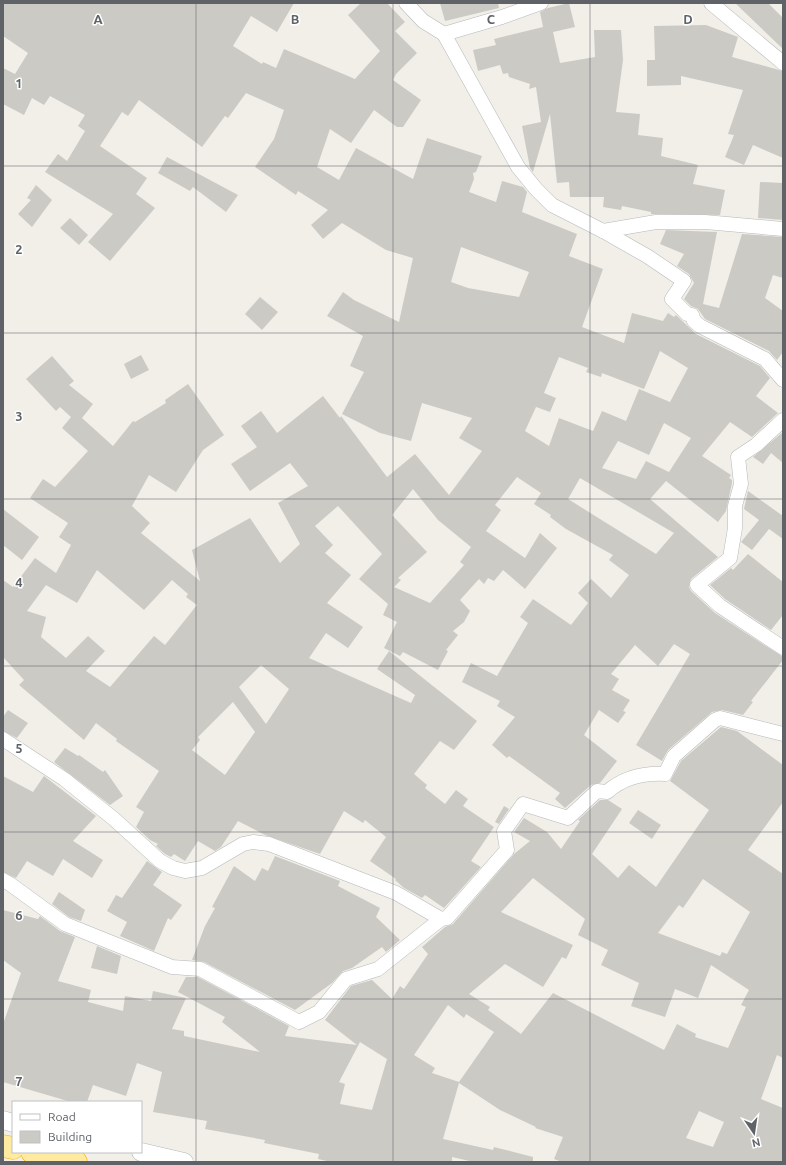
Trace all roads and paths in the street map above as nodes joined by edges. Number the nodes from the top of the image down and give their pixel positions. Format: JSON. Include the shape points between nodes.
{"nodes":[{"id":1,"x":406,"y":3,"type":"edge"},
{"id":2,"x":541,"y":3,"type":"edge"},
{"id":3,"x":711,"y":3,"type":"edge"},
{"id":4,"x":444,"y":34,"type":"junction"},
{"id":5,"x":783,"y":63,"type":"edge"},
{"id":6,"x":783,"y":229,"type":"edge"},
{"id":7,"x":603,"y":231,"type":"junction"},
{"id":8,"x":783,"y":380,"type":"edge"},
{"id":9,"x":783,"y":420,"type":"edge"},
{"id":10,"x":783,"y":648,"type":"edge"},
{"id":11,"x":783,"y":734,"type":"edge"},
{"id":12,"x":3,"y":739,"type":"edge"},
{"id":13,"x":3,"y":880,"type":"edge"},
{"id":14,"x":441,"y":919,"type":"junction"},
{"id":15,"x":142,"y":1152,"type":"edge"},
{"id":16,"x":36,"y":1153,"type":"edge"},
{"id":17,"x":76,"y":1162,"type":"edge"},
{"id":18,"x":184,"y":1162,"type":"edge"}],
"edges":[{"from":1,"to":4,"type":"street","via":[[423,21]]},
{"from":2,"to":4,"type":"street"},
{"from":3,"to":5,"type":"street"},
{"from":4,"to":7,"type":"street","via":[[518,167],[552,205]]},
{"from":6,"to":7,"type":"street","via":[[705,222],[656,222]]},
{"from":7,"to":8,"type":"street","via":[[684,281],[672,299],[687,314],[692,315],[700,326],[764,359]]},
{"from":9,"to":10,"type":"street","via":[[756,445],[738,457],[741,484],[735,506],[735,528],[730,558],[698,585],[720,606]]},
{"from":11,"to":14,"type":"street","via":[[720,718],[674,756],[665,774],[633,778],[617,783],[607,792],[597,791],[568,818],[523,804],[504,831],[506,850],[447,918]]},
{"from":12,"to":14,"type":"street","via":[[64,779],[114,819],[160,861],[173,868],[185,871],[202,868],[243,844],[269,844],[396,894]]},
{"from":13,"to":14,"type":"street","via":[[65,924],[172,967],[200,969],[299,1022],[318,1012],[346,979],[378,970]]},
{"from":15,"to":18,"type":"street"},
{"from":16,"to":17,"type":"highway"}]}
